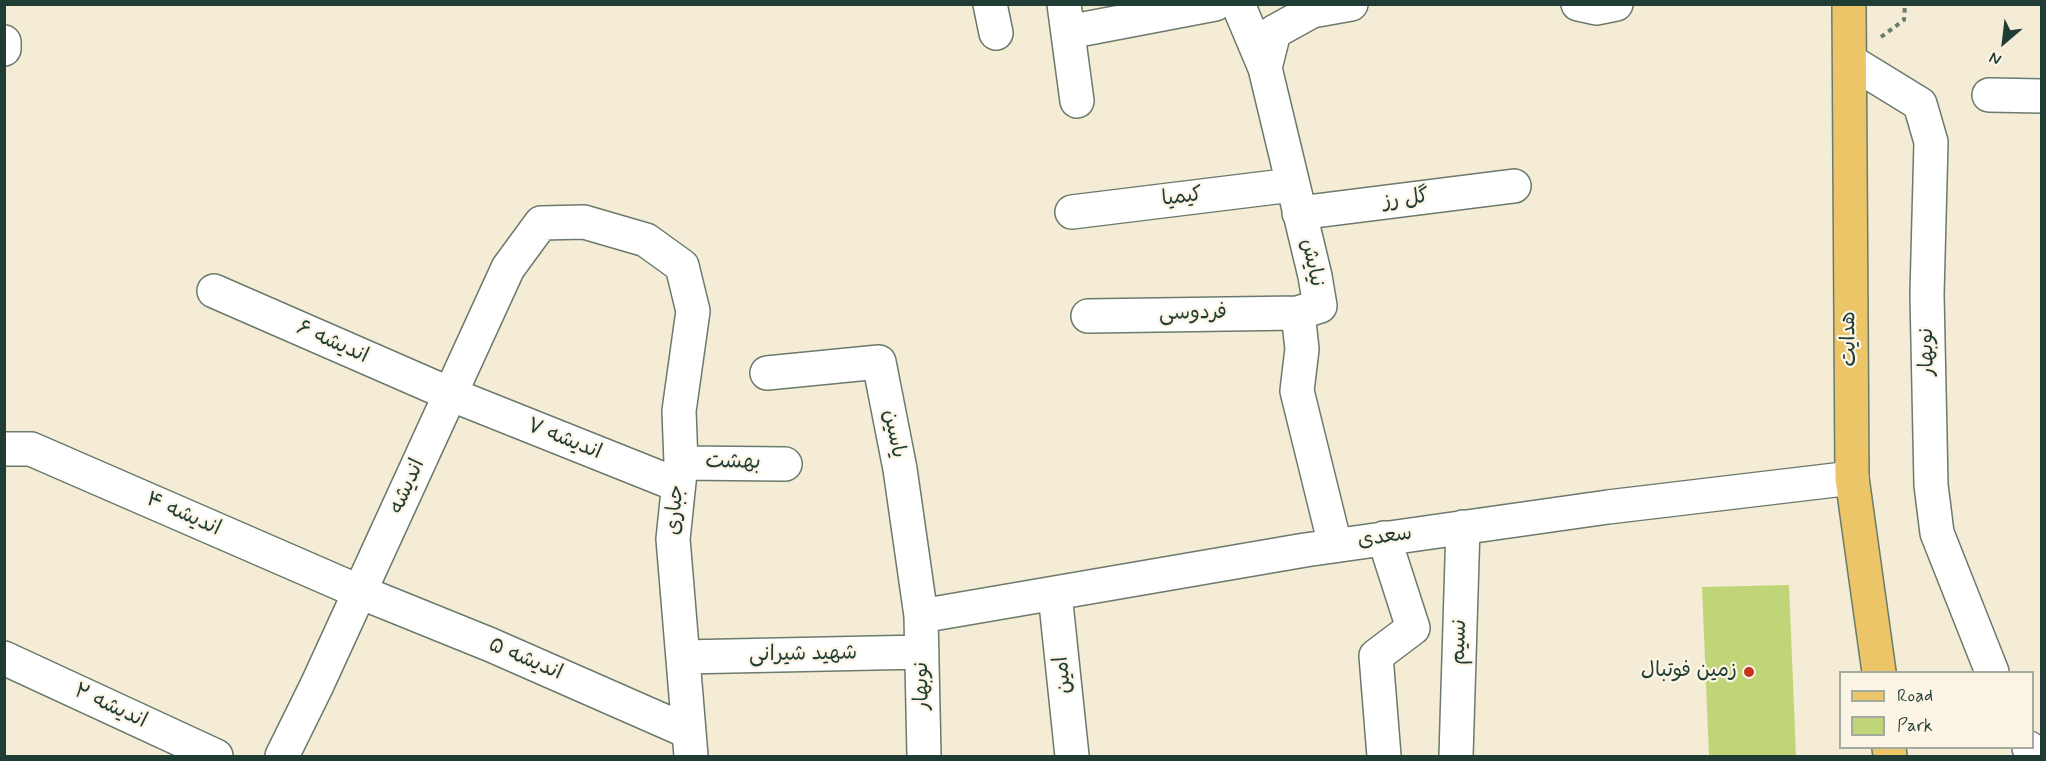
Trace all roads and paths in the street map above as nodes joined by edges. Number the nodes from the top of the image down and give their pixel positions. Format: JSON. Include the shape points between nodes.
{"nodes":[{"id":1,"x":1215,"y":4,"type":"edge"},
{"id":2,"x":1238,"y":4,"type":"edge"},
{"id":3,"x":1351,"y":4,"type":"edge"},
{"id":4,"x":1849,"y":4,"type":"edge"},
{"id":5,"x":1905,"y":4,"type":"edge"},
{"id":6,"x":1310,"y":8,"type":"edge"},
{"id":7,"x":1066,"y":18,"type":"edge"},
{"id":8,"x":1904,"y":20,"type":"dead end"},
{"id":9,"x":4,"y":42,"type":"edge"},
{"id":10,"x":4,"y":49,"type":"edge"},
{"id":11,"x":1850,"y":61,"type":"junction"},
{"id":12,"x":1265,"y":68,"type":"junction"},
{"id":13,"x":1989,"y":95,"type":"dead end"},
{"id":14,"x":2042,"y":96,"type":"edge"},
{"id":15,"x":1077,"y":101,"type":"dead end"},
{"id":16,"x":1514,"y":186,"type":"dead end"},
{"id":17,"x":1296,"y":199,"type":"junction"},
{"id":18,"x":1072,"y":212,"type":"dead end"},
{"id":19,"x":541,"y":223,"type":"joint"},
{"id":20,"x":214,"y":291,"type":"dead end"},
{"id":21,"x":1298,"y":313,"type":"junction"},
{"id":22,"x":1088,"y":316,"type":"dead end"},
{"id":23,"x":767,"y":373,"type":"dead end"},
{"id":24,"x":450,"y":394,"type":"junction"},
{"id":25,"x":4,"y":449,"type":"edge"},
{"id":26,"x":785,"y":464,"type":"dead end"},
{"id":27,"x":679,"y":474,"type":"junction"},
{"id":28,"x":1852,"y":478,"type":"junction"},
{"id":29,"x":1463,"y":527,"type":"junction"},
{"id":30,"x":1384,"y":538,"type":"junction"},
{"id":31,"x":1335,"y":545,"type":"junction"},
{"id":32,"x":360,"y":592,"type":"junction"},
{"id":33,"x":1055,"y":594,"type":"junction"},
{"id":34,"x":921,"y":616,"type":"junction"},
{"id":35,"x":922,"y":652,"type":"junction"},
{"id":36,"x":683,"y":657,"type":"junction"},
{"id":37,"x":4,"y":658,"type":"edge"},
{"id":38,"x":1879,"y":671,"type":"edge"},
{"id":39,"x":1992,"y":671,"type":"edge"},
{"id":40,"x":690,"y":744,"type":"edge"},
{"id":41,"x":216,"y":756,"type":"edge"},
{"id":42,"x":282,"y":756,"type":"edge"},
{"id":43,"x":924,"y":756,"type":"edge"},
{"id":44,"x":1072,"y":756,"type":"edge"},
{"id":45,"x":1384,"y":756,"type":"edge"},
{"id":46,"x":1456,"y":756,"type":"edge"}],
"edges":[{"from":1,"to":7,"type":"street"},
{"from":2,"to":12,"type":"street","name":"نیایش"},
{"from":3,"to":6,"type":"street"},
{"from":4,"to":11,"type":"main road","name":"هدایت"},
{"from":5,"to":8,"type":"path"},
{"from":6,"to":12,"type":"street","via":[[1274,32]]},
{"from":7,"to":15,"type":"street"},
{"from":9,"to":10,"type":"street"},
{"from":11,"to":28,"type":"main road","name":"هدایت"},
{"from":11,"to":39,"type":"street","name":"نوبهار","via":[[1920,104],[1931,142],[1927,294],[1931,485],[1937,533]]},
{"from":12,"to":17,"type":"street","name":"نیایش"},
{"from":13,"to":14,"type":"street"},
{"from":16,"to":17,"type":"street","name":"گل رز"},
{"from":17,"to":18,"type":"street","name":"کیمیا"},
{"from":17,"to":21,"type":"street","name":"نیایش","via":[[1320,306]]},
{"from":19,"to":24,"type":"street","name":"اندیشه","via":[[508,267]]},
{"from":19,"to":27,"type":"street","name":"جباری","via":[[584,222],[646,240],[682,266],[693,311],[679,411]]},
{"from":20,"to":24,"type":"street","name":"اندیشه ۶"},
{"from":21,"to":22,"type":"street","name":"فردوسی"},
{"from":21,"to":31,"type":"street","name":"نیایش","via":[[1302,349],[1298,391]]},
{"from":23,"to":34,"type":"street","name":"یاسین","via":[[879,362],[900,469]]},
{"from":24,"to":27,"type":"street","name":"اندیشه ۷"},
{"from":24,"to":32,"type":"street","name":"اندیشه"},
{"from":25,"to":32,"type":"street","name":"اندیشه ۴","via":[[31,448]]},
{"from":26,"to":27,"type":"street","name":"بهشت"},
{"from":27,"to":36,"type":"street","name":"جباری","via":[[673,539]]},
{"from":28,"to":29,"type":"street","name":"سعدی"},
{"from":28,"to":38,"type":"main road","name":"هدایت"},
{"from":29,"to":30,"type":"street","name":"سعدی"},
{"from":29,"to":46,"type":"street","name":"نسیم"},
{"from":30,"to":31,"type":"street","name":"سعدی"},
{"from":30,"to":45,"type":"street","via":[[1413,628],[1376,656]]},
{"from":31,"to":33,"type":"street","name":"سعدی"},
{"from":32,"to":40,"type":"street","name":"اندیشه ۵","via":[[491,645]]},
{"from":32,"to":42,"type":"street","name":"اندیشه"},
{"from":33,"to":34,"type":"street","name":"سعدی"},
{"from":33,"to":44,"type":"street","name":"امین"},
{"from":34,"to":35,"type":"street","name":"نوبهار"},
{"from":35,"to":36,"type":"street","name":"شهید شیرانی"},
{"from":35,"to":43,"type":"street","name":"نوبهار"},
{"from":36,"to":40,"type":"street","name":"جباری"},
{"from":37,"to":41,"type":"street","name":"اندیشه ۲"}]}
